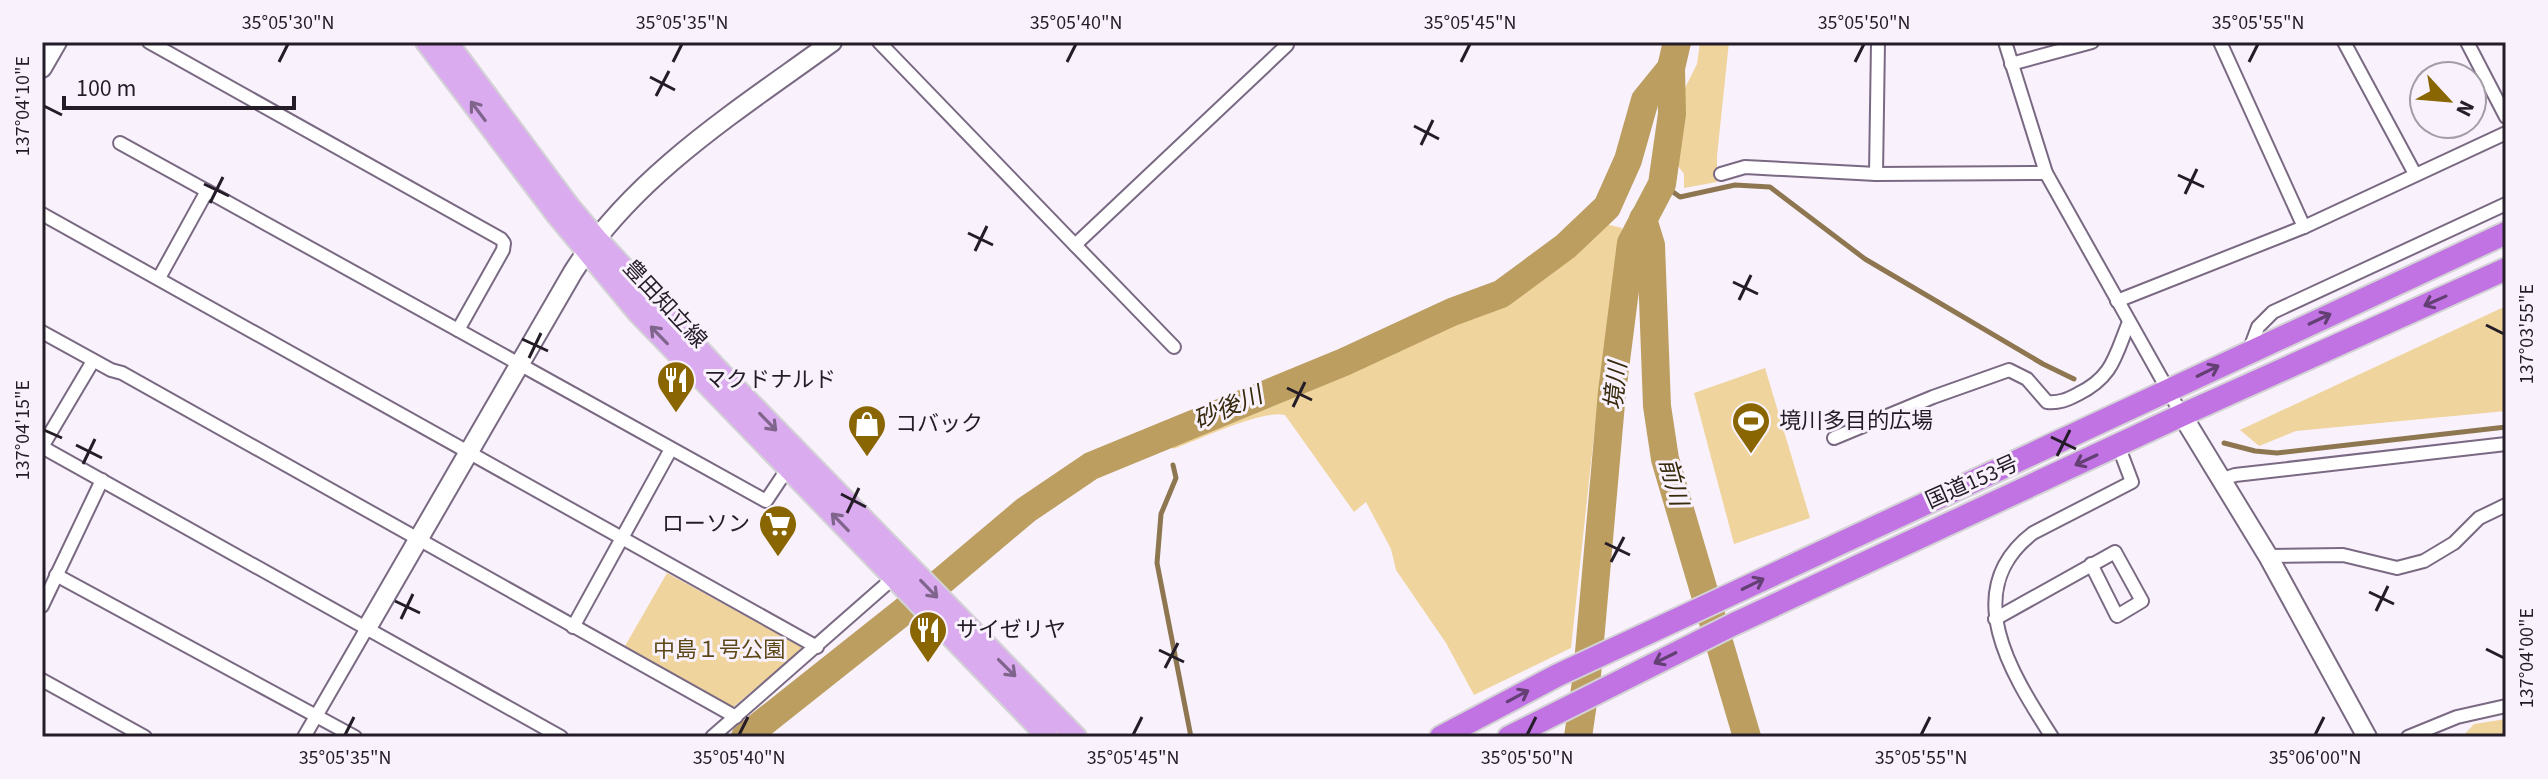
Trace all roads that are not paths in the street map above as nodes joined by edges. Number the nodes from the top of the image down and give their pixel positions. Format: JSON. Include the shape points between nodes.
{"nodes":[{"id":1,"x":57,"y":42,"type":"edge"},
{"id":2,"x":149,"y":42,"type":"edge"},
{"id":3,"x":426,"y":42,"type":"edge"},
{"id":4,"x":447,"y":42,"type":"edge"},
{"id":5,"x":832,"y":42,"type":"edge"},
{"id":6,"x":879,"y":42,"type":"edge"},
{"id":7,"x":1287,"y":42,"type":"edge"},
{"id":8,"x":1878,"y":42,"type":"edge"},
{"id":9,"x":2005,"y":42,"type":"edge"},
{"id":10,"x":2092,"y":42,"type":"edge"},
{"id":11,"x":2220,"y":42,"type":"edge"},
{"id":12,"x":2344,"y":42,"type":"edge"},
{"id":13,"x":2467,"y":42,"type":"edge"},
{"id":14,"x":2011,"y":64,"type":"junction"},
{"id":15,"x":42,"y":68,"type":"edge"},
{"id":16,"x":2506,"y":117,"type":"edge"},
{"id":17,"x":2506,"y":133,"type":"edge"},
{"id":18,"x":120,"y":143,"type":"dead end"},
{"id":19,"x":2046,"y":173,"type":"junction"},
{"id":20,"x":1721,"y":174,"type":"dead end"},
{"id":21,"x":1876,"y":174,"type":"junction"},
{"id":22,"x":2415,"y":174,"type":"junction"},
{"id":23,"x":207,"y":191,"type":"junction"},
{"id":24,"x":2506,"y":204,"type":"edge"},
{"id":25,"x":42,"y":214,"type":"edge"},
{"id":26,"x":2304,"y":227,"type":"junction"},
{"id":27,"x":2506,"y":233,"type":"edge"},
{"id":28,"x":592,"y":245,"type":"junction"},
{"id":29,"x":1075,"y":245,"type":"junction"},
{"id":30,"x":2506,"y":269,"type":"edge"},
{"id":31,"x":159,"y":278,"type":"junction"},
{"id":32,"x":2117,"y":301,"type":"junction"},
{"id":33,"x":2129,"y":322,"type":"junction"},
{"id":34,"x":458,"y":330,"type":"junction"},
{"id":35,"x":42,"y":332,"type":"edge"},
{"id":36,"x":1174,"y":347,"type":"dead end"},
{"id":37,"x":2249,"y":351,"type":"junction"},
{"id":38,"x":93,"y":361,"type":"junction"},
{"id":39,"x":521,"y":365,"type":"junction"},
{"id":40,"x":2168,"y":390,"type":"junction"},
{"id":41,"x":2182,"y":415,"type":"junction"},
{"id":42,"x":1834,"y":438,"type":"dead end"},
{"id":43,"x":2506,"y":444,"type":"edge"},
{"id":44,"x":2118,"y":445,"type":"junction"},
{"id":45,"x":42,"y":447,"type":"edge"},
{"id":46,"x":671,"y":449,"type":"junction"},
{"id":47,"x":469,"y":454,"type":"junction"},
{"id":48,"x":788,"y":468,"type":"junction"},
{"id":49,"x":102,"y":480,"type":"junction"},
{"id":50,"x":2220,"y":480,"type":"junction"},
{"id":51,"x":2506,"y":505,"type":"edge"},
{"id":52,"x":622,"y":538,"type":"junction"},
{"id":53,"x":419,"y":540,"type":"junction"},
{"id":54,"x":2268,"y":556,"type":"junction"},
{"id":55,"x":2091,"y":564,"type":"junction"},
{"id":56,"x":901,"y":572,"type":"junction"},
{"id":57,"x":56,"y":575,"type":"junction"},
{"id":58,"x":42,"y":606,"type":"edge"},
{"id":59,"x":942,"y":614,"type":"junction"},
{"id":60,"x":1995,"y":619,"type":"junction"},
{"id":61,"x":573,"y":627,"type":"junction"},
{"id":62,"x":367,"y":628,"type":"junction"},
{"id":63,"x":817,"y":647,"type":"junction"},
{"id":64,"x":42,"y":680,"type":"edge"},
{"id":65,"x":2506,"y":706,"type":"edge"},
{"id":66,"x":316,"y":715,"type":"junction"},
{"id":67,"x":736,"y":717,"type":"junction"},
{"id":68,"x":1445,"y":735,"type":"edge"},
{"id":69,"x":145,"y":737,"type":"edge"},
{"id":70,"x":304,"y":737,"type":"edge"},
{"id":71,"x":355,"y":737,"type":"edge"},
{"id":72,"x":561,"y":737,"type":"edge"},
{"id":73,"x":712,"y":737,"type":"edge"},
{"id":74,"x":1048,"y":737,"type":"edge"},
{"id":75,"x":1076,"y":737,"type":"edge"},
{"id":76,"x":1509,"y":737,"type":"edge"},
{"id":77,"x":2052,"y":737,"type":"edge"},
{"id":78,"x":2367,"y":737,"type":"edge"},
{"id":79,"x":2408,"y":737,"type":"edge"}],
"edges":[{"from":1,"to":15,"type":"street"},
{"from":2,"to":34,"type":"street","via":[[501,239],[503,250]]},
{"from":28,"to":3,"type":"main road","name":"豊田知立線","one_way":true},
{"from":4,"to":28,"type":"main road","name":"豊田知立線"},
{"from":5,"to":28,"type":"street","via":[[663,170]]},
{"from":6,"to":29,"type":"street"},
{"from":7,"to":29,"type":"street"},
{"from":8,"to":21,"type":"street"},
{"from":9,"to":14,"type":"street"},
{"from":10,"to":14,"type":"street"},
{"from":11,"to":26,"type":"street"},
{"from":12,"to":22,"type":"street"},
{"from":13,"to":16,"type":"street"},
{"from":14,"to":19,"type":"street"},
{"from":17,"to":22,"type":"street"},
{"from":18,"to":23,"type":"street"},
{"from":19,"to":21,"type":"street"},
{"from":19,"to":32,"type":"street"},
{"from":20,"to":21,"type":"street","via":[[1745,167]]},
{"from":22,"to":26,"type":"street"},
{"from":23,"to":31,"type":"street"},
{"from":23,"to":34,"type":"street"},
{"from":24,"to":37,"type":"street","via":[[2273,312],[2258,327]]},
{"from":25,"to":31,"type":"street"},
{"from":26,"to":32,"type":"street"},
{"from":37,"to":27,"type":"highway","name":"国道153号","one_way":true},
{"from":28,"to":39,"type":"street"},
{"from":48,"to":28,"type":"main road","name":"豊田知立線","one_way":true,"via":[[639,314]]},
{"from":28,"to":56,"type":"main road","name":"豊田知立線","one_way":true,"via":[[721,373]]},
{"from":29,"to":36,"type":"street"},
{"from":30,"to":41,"type":"highway","name":"国道153号","one_way":true},
{"from":31,"to":47,"type":"street"},
{"from":32,"to":33,"type":"street"},
{"from":33,"to":40,"type":"street"},
{"from":33,"to":42,"type":"street","via":[[2099,384],[2058,403],[2047,402],[2027,379],[2009,370]]},
{"from":34,"to":39,"type":"street"},
{"from":35,"to":38,"type":"street"},
{"from":40,"to":37,"type":"highway","name":"国道153号","one_way":true},
{"from":38,"to":45,"type":"street"},
{"from":38,"to":53,"type":"street"},
{"from":39,"to":46,"type":"street"},
{"from":39,"to":47,"type":"street"},
{"from":40,"to":41,"type":"street"},
{"from":68,"to":40,"type":"highway","name":"国道153号","one_way":true,"via":[[1558,675]]},
{"from":41,"to":44,"type":"highway","name":"国道153号"},
{"from":41,"to":50,"type":"street"},
{"from":43,"to":50,"type":"street"},
{"from":44,"to":60,"type":"street","via":[[2132,482],[2021,542],[1996,589]]},
{"from":44,"to":76,"type":"highway","name":"国道153号","one_way":true,"via":[[1734,624]]},
{"from":45,"to":49,"type":"street"},
{"from":46,"to":48,"type":"street","via":[[766,501]]},
{"from":46,"to":52,"type":"street"},
{"from":47,"to":52,"type":"street"},
{"from":47,"to":53,"type":"street"},
{"from":56,"to":48,"type":"main road","name":"豊田知立線","one_way":true},
{"from":49,"to":57,"type":"street"},
{"from":49,"to":62,"type":"street"},
{"from":50,"to":54,"type":"street"},
{"from":51,"to":54,"type":"street","via":[[2479,518],[2454,543],[2424,561],[2397,568],[2343,555]]},
{"from":52,"to":61,"type":"street"},
{"from":52,"to":63,"type":"street"},
{"from":53,"to":61,"type":"street"},
{"from":53,"to":62,"type":"street"},
{"from":54,"to":78,"type":"street"},
{"from":55,"to":55,"type":"street","via":[[2115,552],[2142,601],[2117,616]]},
{"from":55,"to":60,"type":"street"},
{"from":56,"to":59,"type":"main road"},
{"from":56,"to":63,"type":"street"},
{"from":57,"to":58,"type":"street"},
{"from":57,"to":66,"type":"street"},
{"from":59,"to":74,"type":"main road"},
{"from":59,"to":75,"type":"main road","one_way":true},
{"from":60,"to":77,"type":"street","via":[[2004,652]]},
{"from":61,"to":67,"type":"street"},
{"from":62,"to":66,"type":"street"},
{"from":62,"to":72,"type":"street"},
{"from":63,"to":67,"type":"street"},
{"from":64,"to":69,"type":"street"},
{"from":65,"to":79,"type":"street","via":[[2457,717]]},
{"from":66,"to":70,"type":"street"},
{"from":66,"to":71,"type":"street"},
{"from":67,"to":73,"type":"street"}]}
